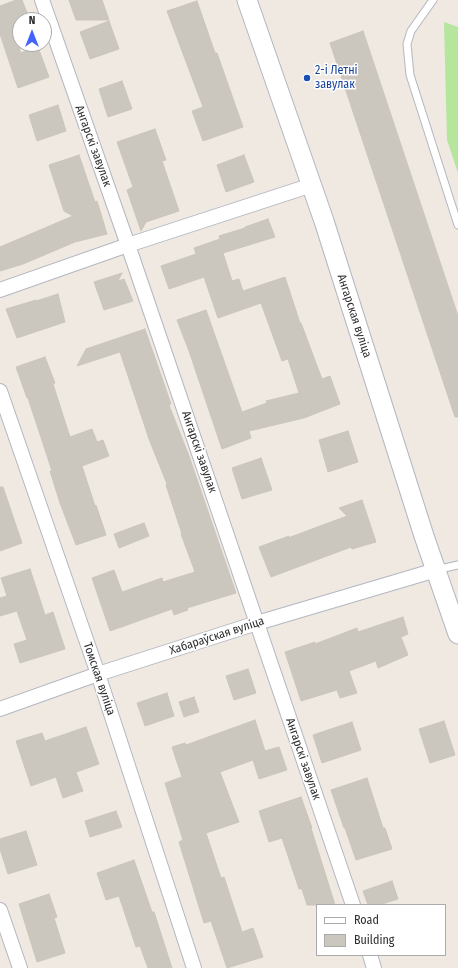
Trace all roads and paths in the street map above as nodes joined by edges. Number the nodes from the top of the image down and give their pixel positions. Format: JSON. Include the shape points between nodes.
{"nodes":[{"id":1,"x":42,"y":0,"type":"edge"},
{"id":2,"x":247,"y":0,"type":"edge"},
{"id":3,"x":433,"y":0,"type":"edge"},
{"id":4,"x":312,"y":185,"type":"junction"},
{"id":5,"x":458,"y":225,"type":"edge"},
{"id":6,"x":128,"y":244,"type":"junction"},
{"id":7,"x":0,"y":290,"type":"edge"},
{"id":8,"x":0,"y":391,"type":"edge"},
{"id":9,"x":458,"y":565,"type":"edge"},
{"id":10,"x":436,"y":570,"type":"junction"},
{"id":11,"x":258,"y":623,"type":"junction"},
{"id":12,"x":458,"y":634,"type":"edge"},
{"id":13,"x":98,"y":674,"type":"junction"},
{"id":14,"x":0,"y":709,"type":"edge"},
{"id":15,"x":353,"y":904,"type":"edge"},
{"id":16,"x":0,"y":910,"type":"edge"},
{"id":17,"x":370,"y":956,"type":"edge"},
{"id":18,"x":20,"y":968,"type":"edge"},
{"id":19,"x":194,"y":968,"type":"edge"},
{"id":20,"x":374,"y":968,"type":"edge"}],
"edges":[{"from":1,"to":6,"type":"street","name":"Ангарскі завулак"},
{"from":2,"to":4,"type":"main road","name":"Ангарская вуліца"},
{"from":3,"to":5,"type":"lane","via":[[411,32],[407,44],[410,75]]},
{"from":4,"to":6,"type":"street"},
{"from":4,"to":10,"type":"main road","name":"Ангарская вуліца"},
{"from":6,"to":7,"type":"street"},
{"from":6,"to":11,"type":"street","name":"Ангарскі завулак"},
{"from":8,"to":13,"type":"street","name":"Томская вуліца"},
{"from":9,"to":10,"type":"lane"},
{"from":10,"to":11,"type":"street","name":"Хабараўская вуліца"},
{"from":10,"to":12,"type":"main road","name":"Ангарская вуліца"},
{"from":11,"to":13,"type":"street","name":"Хабараўская вуліца"},
{"from":11,"to":15,"type":"street","name":"Ангарскі завулак"},
{"from":13,"to":14,"type":"street","name":"Хабараўская вуліца"},
{"from":13,"to":19,"type":"street","name":"Томская вуліца"},
{"from":16,"to":18,"type":"street"},
{"from":17,"to":20,"type":"street"}]}
